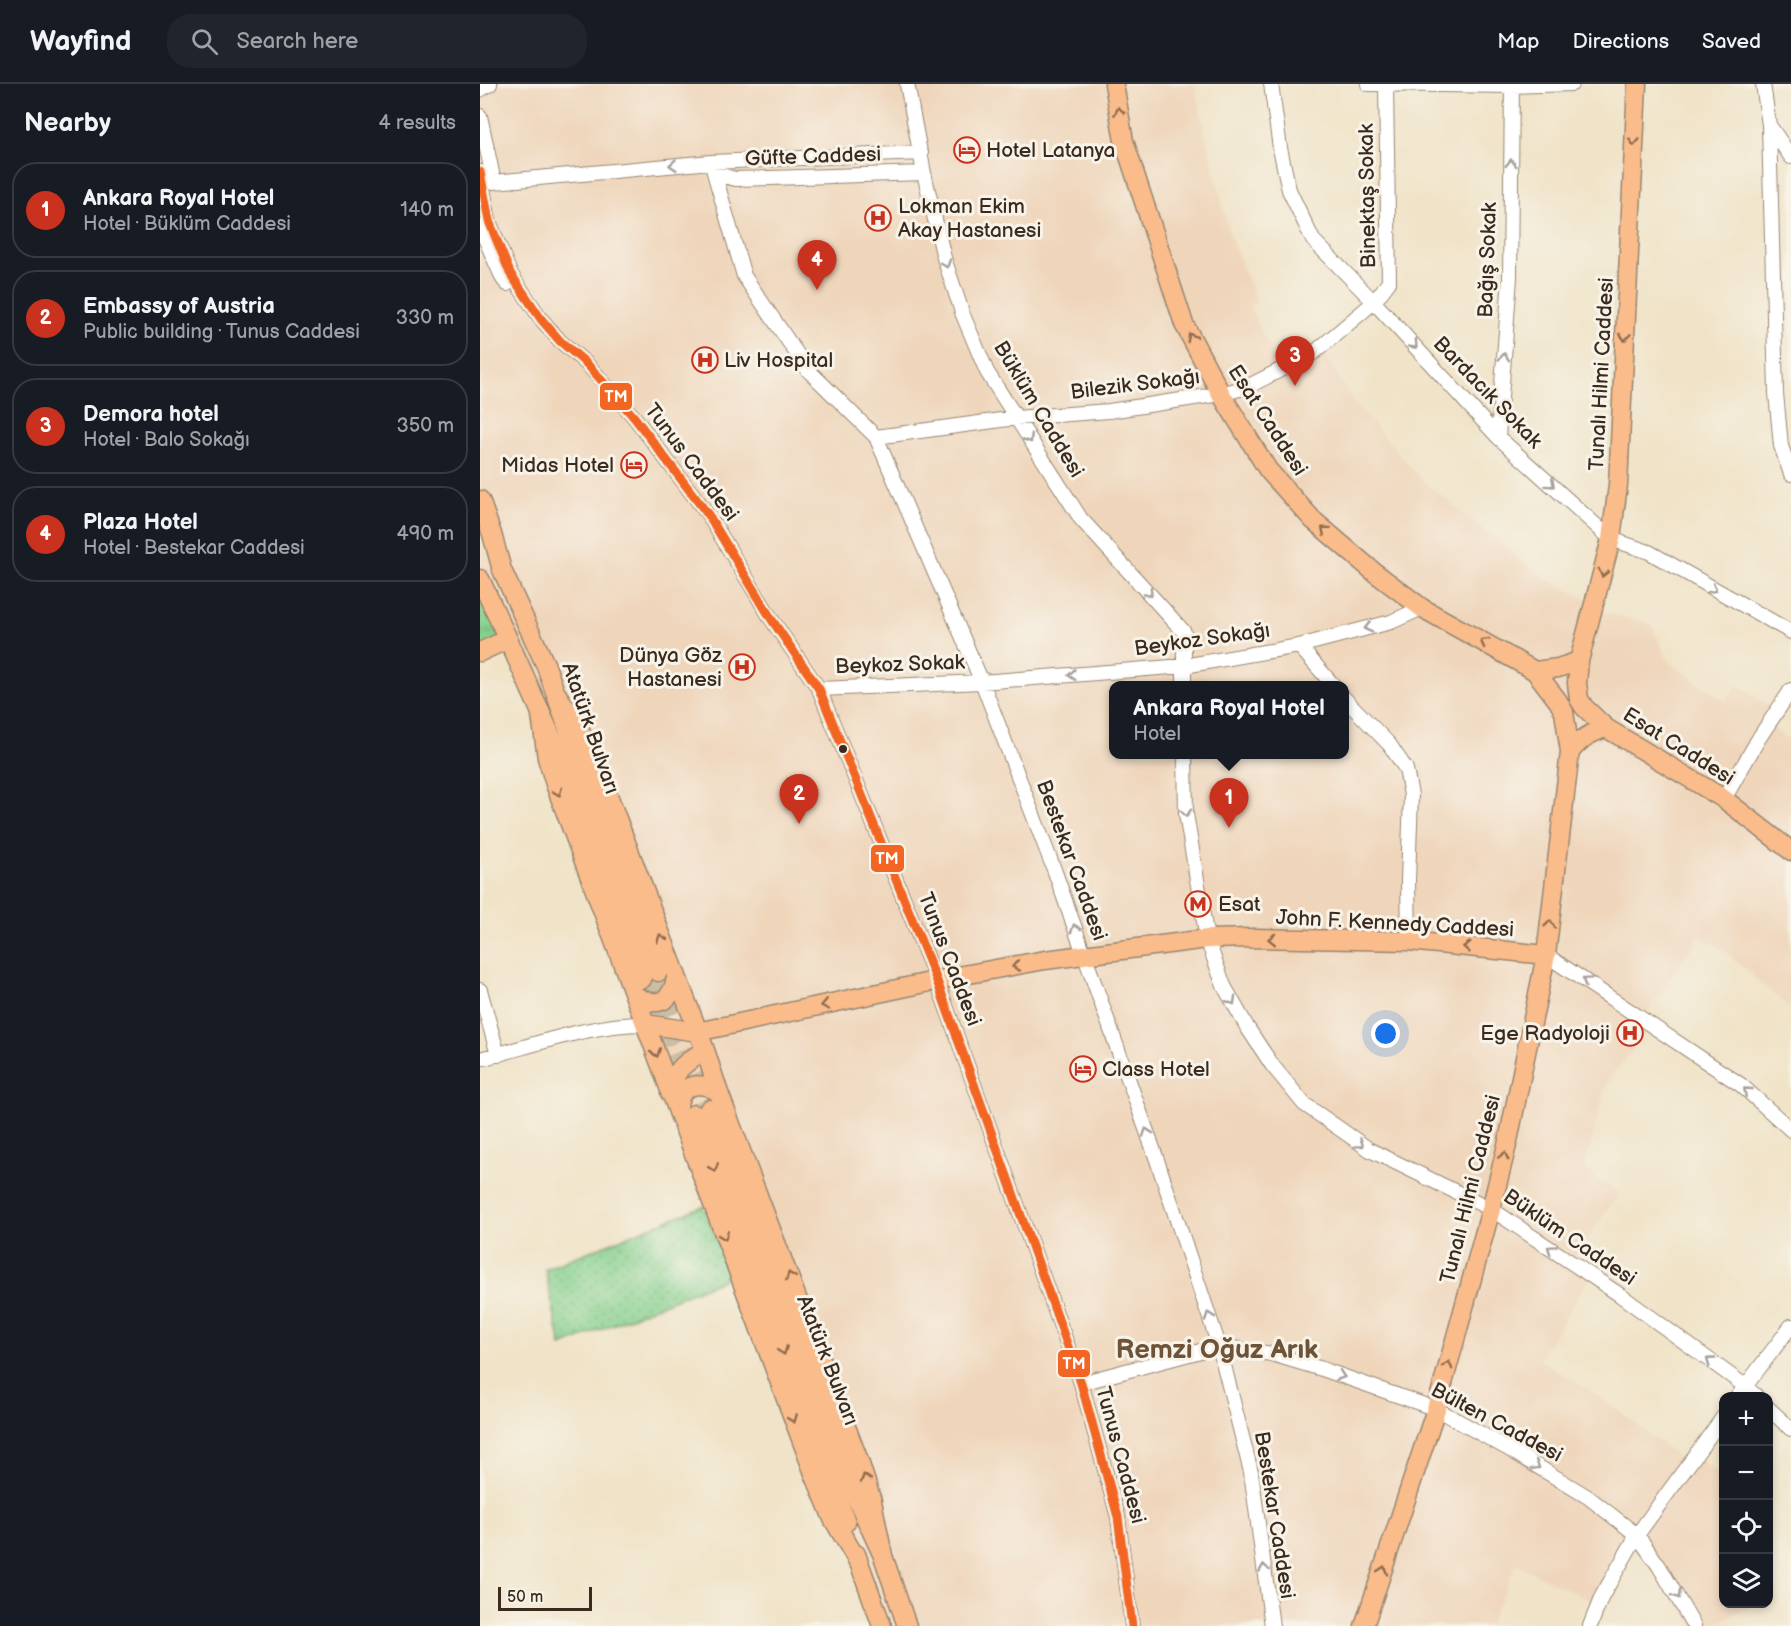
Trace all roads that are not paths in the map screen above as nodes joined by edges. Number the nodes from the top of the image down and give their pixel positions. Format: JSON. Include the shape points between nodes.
{"nodes":[{"id":1,"x":490,"y":84,"type":"edge"},
{"id":2,"x":907,"y":84,"type":"edge"},
{"id":3,"x":1114,"y":84,"type":"edge"},
{"id":4,"x":1264,"y":84,"type":"edge"},
{"id":5,"x":1271,"y":84,"type":"edge"},
{"id":6,"x":1368,"y":84,"type":"edge"},
{"id":7,"x":1386,"y":84,"type":"edge"},
{"id":8,"x":1572,"y":84,"type":"edge"},
{"id":9,"x":1637,"y":84,"type":"edge"},
{"id":10,"x":1763,"y":84,"type":"edge"},
{"id":11,"x":1512,"y":85,"type":"edge"},
{"id":12,"x":480,"y":90,"type":"edge"},
{"id":13,"x":480,"y":116,"type":"edge"},
{"id":14,"x":1769,"y":125,"type":"junction"},
{"id":15,"x":921,"y":153,"type":"junction"},
{"id":16,"x":1791,"y":157,"type":"edge"},
{"id":17,"x":813,"y":158,"type":"junction"},
{"id":18,"x":711,"y":162,"type":"junction"},
{"id":19,"x":480,"y":171,"type":"edge"},
{"id":20,"x":924,"y":173,"type":"junction"},
{"id":21,"x":815,"y":178,"type":"junction"},
{"id":22,"x":480,"y":227,"type":"edge"},
{"id":23,"x":1374,"y":302,"type":"junction"},
{"id":24,"x":541,"y":319,"type":"junction"},
{"id":25,"x":1221,"y":394,"type":"junction"},
{"id":26,"x":1016,"y":418,"type":"junction"},
{"id":27,"x":876,"y":437,"type":"junction"},
{"id":28,"x":1498,"y":437,"type":"junction"},
{"id":29,"x":1791,"y":474,"type":"edge"},
{"id":30,"x":480,"y":500,"type":"edge"},
{"id":31,"x":1611,"y":538,"type":"junction"},
{"id":32,"x":480,"y":539,"type":"edge"},
{"id":33,"x":502,"y":570,"type":"junction"},
{"id":34,"x":480,"y":579,"type":"edge"},
{"id":35,"x":1422,"y":608,"type":"junction"},
{"id":36,"x":1791,"y":633,"type":"edge"},
{"id":37,"x":508,"y":639,"type":"junction"},
{"id":38,"x":1299,"y":646,"type":"junction"},
{"id":39,"x":480,"y":652,"type":"edge"},
{"id":40,"x":1579,"y":661,"type":"junction"},
{"id":41,"x":1184,"y":666,"type":"junction"},
{"id":42,"x":1534,"y":671,"type":"junction"},
{"id":43,"x":1184,"y":681,"type":"edge"},
{"id":44,"x":1330,"y":681,"type":"edge"},
{"id":45,"x":982,"y":682,"type":"junction"},
{"id":46,"x":819,"y":689,"type":"junction"},
{"id":47,"x":1791,"y":690,"type":"edge"},
{"id":48,"x":556,"y":693,"type":"junction"},
{"id":49,"x":1349,"y":703,"type":"edge"},
{"id":50,"x":1606,"y":728,"type":"junction"},
{"id":51,"x":1570,"y":752,"type":"junction"},
{"id":52,"x":1185,"y":759,"type":"edge"},
{"id":53,"x":1724,"y":800,"type":"junction"},
{"id":54,"x":1791,"y":851,"type":"edge"},
{"id":55,"x":1207,"y":939,"type":"junction"},
{"id":56,"x":1409,"y":941,"type":"junction"},
{"id":57,"x":1084,"y":954,"type":"junction"},
{"id":58,"x":1546,"y":955,"type":"junction"},
{"id":59,"x":676,"y":978,"type":"junction"},
{"id":60,"x":937,"y":981,"type":"junction"},
{"id":61,"x":645,"y":982,"type":"junction"},
{"id":62,"x":480,"y":990,"type":"edge"},
{"id":63,"x":646,"y":1024,"type":"junction"},
{"id":64,"x":698,"y":1032,"type":"junction"},
{"id":65,"x":705,"y":1050,"type":"junction"},
{"id":66,"x":498,"y":1055,"type":"junction"},
{"id":67,"x":480,"y":1059,"type":"edge"},
{"id":68,"x":719,"y":1093,"type":"junction"},
{"id":69,"x":670,"y":1094,"type":"junction"},
{"id":70,"x":693,"y":1112,"type":"junction"},
{"id":71,"x":1791,"y":1130,"type":"edge"},
{"id":72,"x":1491,"y":1209,"type":"junction"},
{"id":73,"x":1791,"y":1326,"type":"edge"},
{"id":74,"x":1219,"y":1346,"type":"junction"},
{"id":75,"x":1081,"y":1383,"type":"junction"},
{"id":76,"x":1742,"y":1391,"type":"edge"},
{"id":77,"x":1436,"y":1409,"type":"junction"},
{"id":78,"x":1773,"y":1413,"type":"edge"},
{"id":79,"x":1719,"y":1423,"type":"edge"},
{"id":80,"x":1791,"y":1429,"type":"edge"},
{"id":81,"x":1637,"y":1535,"type":"junction"},
{"id":82,"x":883,"y":1556,"type":"junction"},
{"id":83,"x":882,"y":1626,"type":"edge"},
{"id":84,"x":908,"y":1626,"type":"edge"},
{"id":85,"x":1132,"y":1626,"type":"edge"},
{"id":86,"x":1272,"y":1626,"type":"edge"},
{"id":87,"x":1364,"y":1626,"type":"edge"},
{"id":88,"x":1590,"y":1626,"type":"edge"},
{"id":89,"x":1694,"y":1626,"type":"edge"}],
"edges":[{"from":1,"to":12,"type":"street"},
{"from":2,"to":15,"type":"street","name":"Büklüm Caddesi"},
{"from":25,"to":3,"type":"main road","name":"Esat Caddesi","one_way":true,"via":[[1184,324],[1124,141]]},
{"from":4,"to":5,"type":"street"},
{"from":5,"to":23,"type":"street","name":"Bardacık Sokak","via":[[1289,190],[1313,240]]},
{"from":6,"to":7,"type":"street"},
{"from":7,"to":11,"type":"street"},
{"from":7,"to":23,"type":"street","name":"Binektaş Sokak","via":[[1389,282]]},
{"from":8,"to":11,"type":"street"},
{"from":9,"to":31,"type":"main road","name":"Tunalı Hilmi Caddesi","one_way":true,"via":[[1618,485]]},
{"from":10,"to":14,"type":"street"},
{"from":28,"to":11,"type":"street","name":"Bağış Sokak","one_way":true,"via":[[1510,278]]},
{"from":18,"to":13,"type":"street","name":"Güfte Caddesi","one_way":true,"via":[[494,182]]},
{"from":14,"to":16,"type":"street"},
{"from":14,"to":29,"type":"street","via":[[1776,393],[1781,446]]},
{"from":15,"to":17,"type":"street","name":"Güfte Caddesi"},
{"from":15,"to":20,"type":"street","name":"Büklüm Caddesi"},
{"from":17,"to":18,"type":"street","name":"Güfte Caddesi"},
{"from":17,"to":21,"type":"street"},
{"from":18,"to":21,"type":"street","name":"Güfte Caddesi","via":[[723,176],[735,179]]},
{"from":18,"to":27,"type":"street","name":"Bestekar Caddesi","via":[[744,276],[808,370]]},
{"from":19,"to":24,"type":"street","name":"Tunus Caddesi","via":[[489,221],[510,273]]},
{"from":20,"to":21,"type":"street","name":"Güfte Caddesi"},
{"from":20,"to":26,"type":"street","name":"Büklüm Caddesi","one_way":true,"via":[[944,258],[963,315],[987,372]]},
{"from":22,"to":24,"type":"street","name":"Tunus Caddesi","via":[[503,279],[527,311]]},
{"from":23,"to":25,"type":"street","name":"Binektaş Sokak","via":[[1315,351],[1247,387]]},
{"from":23,"to":28,"type":"street","name":"Bardacık Sokak","one_way":true},
{"from":24,"to":46,"type":"street","name":"Tunus Caddesi","via":[[634,417],[702,507]]},
{"from":25,"to":26,"type":"street","name":"Bilezik Sokağı","via":[[1109,411]]},
{"from":35,"to":25,"type":"main road","name":"Esat Caddesi","one_way":true,"via":[[1312,520],[1268,470]]},
{"from":26,"to":27,"type":"street","name":"Bilezik Sokağı"},
{"from":26,"to":41,"type":"street","name":"Büklüm Caddesi","one_way":true,"via":[[1082,519],[1184,632]]},
{"from":27,"to":45,"type":"street","name":"Bestekar Caddesi"},
{"from":28,"to":31,"type":"street","name":"Bardacık Sokak","one_way":true},
{"from":30,"to":33,"type":"main road","name":"Atatürk Bulvarı"},
{"from":31,"to":36,"type":"street","name":"Bardacık Sokak","one_way":true,"via":[[1649,552]]},
{"from":31,"to":40,"type":"main road","name":"Tunalı Hilmi Caddesi","one_way":true},
{"from":32,"to":33,"type":"main road"},
{"from":33,"to":48,"type":"main road","name":"Atatürk Bulvarı"},
{"from":34,"to":37,"type":"main road","name":"Atatürk Bulvarı"},
{"from":35,"to":38,"type":"street","name":"Beykoz Sokağı","one_way":true,"via":[[1391,622]]},
{"from":42,"to":35,"type":"main road","name":"Esat Caddesi","one_way":true},
{"from":37,"to":39,"type":"main road"},
{"from":37,"to":61,"type":"main road","name":"Atatürk Bulvarı","one_way":true,"via":[[541,715],[555,784]]},
{"from":38,"to":41,"type":"street","name":"Beykoz Sokağı"},
{"from":38,"to":44,"type":"street"},
{"from":40,"to":42,"type":"main road"},
{"from":40,"to":50,"type":"main road","name":"Esat Caddesi","via":[[1580,699]]},
{"from":41,"to":43,"type":"street","name":"Büklüm Caddesi"},
{"from":41,"to":45,"type":"street","name":"Beykoz Sokağı","one_way":true},
{"from":42,"to":51,"type":"main road","name":"Tunalı Hilmi Caddesi","via":[[1564,712]]},
{"from":45,"to":46,"type":"street","name":"Beykoz Sokak"},
{"from":57,"to":45,"type":"street","name":"Bestekar Caddesi","one_way":true},
{"from":46,"to":60,"type":"street","name":"Tunus Caddesi"},
{"from":47,"to":53,"type":"street"},
{"from":59,"to":48,"type":"main road","one_way":true,"via":[[595,761]]},
{"from":48,"to":61,"type":"main road","name":"Atatürk Bulvarı","via":[[603,829]]},
{"from":49,"to":56,"type":"street","via":[[1389,744],[1406,769],[1411,795]]},
{"from":50,"to":51,"type":"main road","via":[[1586,736]]},
{"from":50,"to":53,"type":"main road","name":"Esat Caddesi"},
{"from":58,"to":51,"type":"main road","name":"Tunalı Hilmi Caddesi","one_way":true},
{"from":52,"to":55,"type":"street","name":"Büklüm Caddesi","one_way":true,"via":[[1186,814]]},
{"from":53,"to":54,"type":"main road","name":"Esat Caddesi"},
{"from":56,"to":55,"type":"main road","name":"John F. Kennedy Caddesi","one_way":true},
{"from":55,"to":57,"type":"main road","name":"John F. Kennedy Caddesi"},
{"from":55,"to":72,"type":"street","name":"Büklüm Caddesi","one_way":true,"via":[[1224,986],[1247,1027],[1304,1104],[1370,1150]]},
{"from":58,"to":56,"type":"main road","name":"John F. Kennedy Caddesi","one_way":true},
{"from":57,"to":60,"type":"main road","name":"John F. Kennedy Caddesi","one_way":true},
{"from":74,"to":57,"type":"street","name":"Bestekar Caddesi","one_way":true},
{"from":71,"to":58,"type":"street","name":"John F. Kennedy Caddesi","one_way":true,"via":[[1741,1085]]},
{"from":72,"to":58,"type":"main road","name":"Tunalı Hilmi Caddesi","one_way":true},
{"from":59,"to":61,"type":"main road","via":[[673,993],[662,1001],[652,1002]]},
{"from":59,"to":64,"type":"main road"},
{"from":60,"to":64,"type":"main road","name":"John F. Kennedy Caddesi","one_way":true},
{"from":60,"to":75,"type":"street","name":"Tunus Caddesi"},
{"from":61,"to":63,"type":"main road"},
{"from":62,"to":66,"type":"street"},
{"from":63,"to":64,"type":"main road"},
{"from":63,"to":66,"type":"street","via":[[596,1029]]},
{"from":63,"to":69,"type":"main road","one_way":true},
{"from":64,"to":65,"type":"main road"},
{"from":65,"to":68,"type":"main road"},
{"from":65,"to":69,"type":"main road","via":[[678,1071]]},
{"from":66,"to":67,"type":"street"},
{"from":68,"to":70,"type":"main road","via":[[705,1085],[686,1089],[680,1096]]},
{"from":82,"to":68,"type":"main road","one_way":true,"via":[[859,1461]]},
{"from":69,"to":70,"type":"main road"},
{"from":70,"to":82,"type":"main road","name":"Atatürk Bulvarı"},
{"from":70,"to":83,"type":"main road","one_way":true,"via":[[815,1476],[833,1519],[860,1565]]},
{"from":76,"to":72,"type":"street","name":"Büklüm Caddesi","one_way":true,"via":[[1620,1295]]},
{"from":77,"to":72,"type":"main road","name":"Tunalı Hilmi Caddesi","one_way":true},
{"from":73,"to":76,"type":"street"},
{"from":74,"to":75,"type":"street","name":"Bülten Caddesi"},
{"from":74,"to":77,"type":"street","name":"Bülten Caddesi","one_way":true,"via":[[1272,1354]]},
{"from":86,"to":74,"type":"street","name":"Bestekar Caddesi","one_way":true,"via":[[1251,1472]]},
{"from":75,"to":85,"type":"street","name":"Tunus Caddesi","via":[[1118,1517]]},
{"from":77,"to":81,"type":"street","name":"Bülten Caddesi","one_way":true,"via":[[1588,1497]]},
{"from":87,"to":77,"type":"main road","name":"Tunalı Hilmi Caddesi","one_way":true},
{"from":78,"to":80,"type":"street"},
{"from":79,"to":81,"type":"street"},
{"from":81,"to":88,"type":"street","via":[[1602,1596]]},
{"from":81,"to":89,"type":"street","name":"Bülten Caddesi","one_way":true},
{"from":82,"to":84,"type":"main road","name":"Atatürk Bulvarı"}]}
